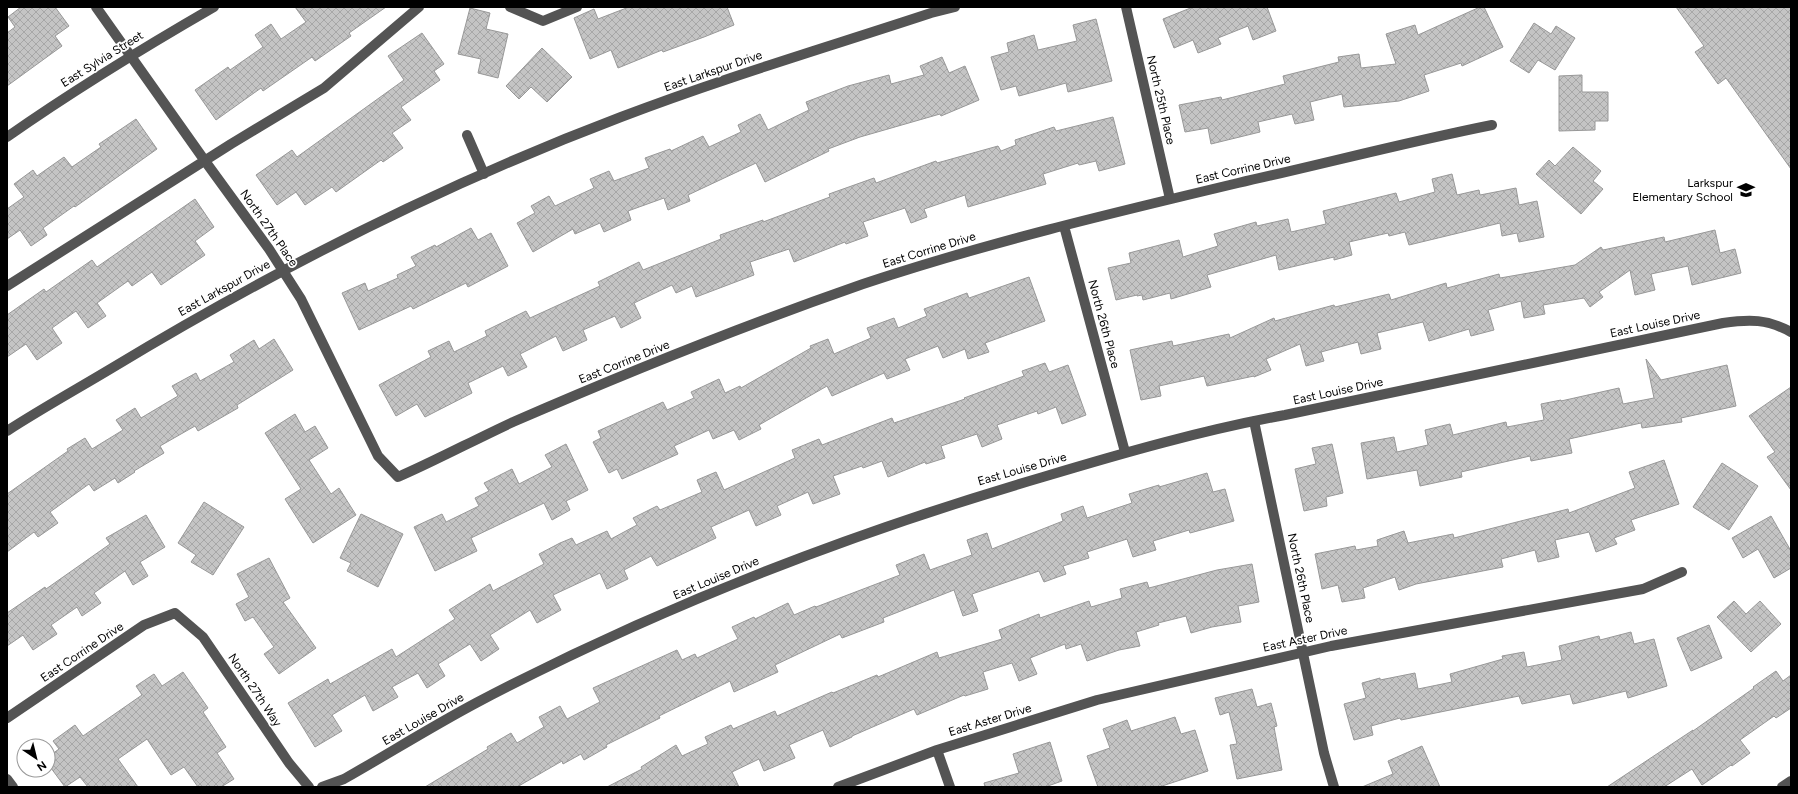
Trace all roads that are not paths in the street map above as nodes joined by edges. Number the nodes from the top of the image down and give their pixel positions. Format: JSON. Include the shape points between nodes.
{"nodes":[{"id":1,"x":96,"y":7,"type":"edge"},
{"id":2,"x":214,"y":7,"type":"edge"},
{"id":3,"x":419,"y":7,"type":"edge"},
{"id":4,"x":510,"y":7,"type":"edge"},
{"id":5,"x":577,"y":7,"type":"edge"},
{"id":6,"x":955,"y":7,"type":"edge"},
{"id":7,"x":1126,"y":7,"type":"edge"},
{"id":8,"x":130,"y":56,"type":"junction"},
{"id":9,"x":1492,"y":126,"type":"dead end"},
{"id":10,"x":467,"y":135,"type":"dead end"},
{"id":11,"x":7,"y":137,"type":"edge"},
{"id":12,"x":205,"y":161,"type":"junction"},
{"id":13,"x":484,"y":174,"type":"junction"},
{"id":14,"x":1170,"y":199,"type":"junction"},
{"id":15,"x":1064,"y":226,"type":"junction"},
{"id":16,"x":283,"y":271,"type":"junction"},
{"id":17,"x":7,"y":286,"type":"edge"},
{"id":18,"x":1791,"y":332,"type":"edge"},
{"id":19,"x":1254,"y":421,"type":"junction"},
{"id":20,"x":7,"y":431,"type":"edge"},
{"id":21,"x":1125,"y":452,"type":"junction"},
{"id":22,"x":398,"y":477,"type":"joint"},
{"id":23,"x":1682,"y":572,"type":"dead end"},
{"id":24,"x":175,"y":614,"type":"joint"},
{"id":25,"x":1302,"y":653,"type":"junction"},
{"id":26,"x":7,"y":718,"type":"edge"},
{"id":27,"x":937,"y":750,"type":"junction"},
{"id":28,"x":7,"y":779,"type":"edge"},
{"id":29,"x":1791,"y":782,"type":"edge"},
{"id":30,"x":13,"y":787,"type":"edge"},
{"id":31,"x":308,"y":787,"type":"edge"},
{"id":32,"x":322,"y":787,"type":"edge"},
{"id":33,"x":838,"y":787,"type":"edge"},
{"id":34,"x":950,"y":787,"type":"edge"},
{"id":35,"x":1334,"y":787,"type":"edge"},
{"id":36,"x":1782,"y":787,"type":"edge"}],
"edges":[{"from":1,"to":8,"type":"street","name":"North 27th Place"},
{"from":2,"to":8,"type":"street","name":"East Sylvia Street"},
{"from":3,"to":12,"type":"street","via":[[324,88]]},
{"from":4,"to":5,"type":"street","via":[[543,21]]},
{"from":6,"to":13,"type":"street","name":"East Larkspur Drive","via":[[697,89]]},
{"from":7,"to":14,"type":"street","name":"North 25th Place"},
{"from":8,"to":11,"type":"street","name":"East Sylvia Street"},
{"from":8,"to":12,"type":"street","name":"North 27th Place"},
{"from":9,"to":14,"type":"street","name":"East Corrine Drive"},
{"from":10,"to":13,"type":"street"},
{"from":12,"to":16,"type":"street","name":"North 27th Place"},
{"from":12,"to":17,"type":"street"},
{"from":13,"to":16,"type":"street","name":"East Larkspur Drive"},
{"from":14,"to":15,"type":"street","name":"East Corrine Drive"},
{"from":15,"to":21,"type":"street","name":"North 26th Place"},
{"from":15,"to":22,"type":"street","name":"East Corrine Drive","via":[[971,250],[863,284],[730,333],[509,424]]},
{"from":16,"to":20,"type":"street","name":"East Larkspur Drive","via":[[162,337]]},
{"from":16,"to":22,"type":"street","name":"North 27th Place","via":[[301,299],[378,456]]},
{"from":18,"to":19,"type":"street","name":"East Louise Drive","via":[[1777,324],[1740,320]]},
{"from":19,"to":21,"type":"street","name":"East Louise Drive","via":[[1224,426]]},
{"from":19,"to":25,"type":"street","name":"North 26th Place"},
{"from":21,"to":32,"type":"street","name":"East Louise Drive","via":[[961,501],[837,543],[735,583],[607,639],[476,704],[344,779]]},
{"from":23,"to":25,"type":"street","name":"East Aster Drive","via":[[1643,589]]},
{"from":24,"to":26,"type":"street","name":"East Corrine Drive","via":[[144,625]]},
{"from":24,"to":31,"type":"street","name":"North 27th Way","via":[[203,637]]},
{"from":25,"to":27,"type":"street","name":"East Aster Drive","via":[[1097,700]]},
{"from":25,"to":35,"type":"street","name":"North 26th Place"},
{"from":27,"to":33,"type":"street","name":"East Aster Drive"},
{"from":27,"to":34,"type":"street","name":"East Aster Drive"},
{"from":28,"to":30,"type":"street"},
{"from":29,"to":36,"type":"street"}]}
